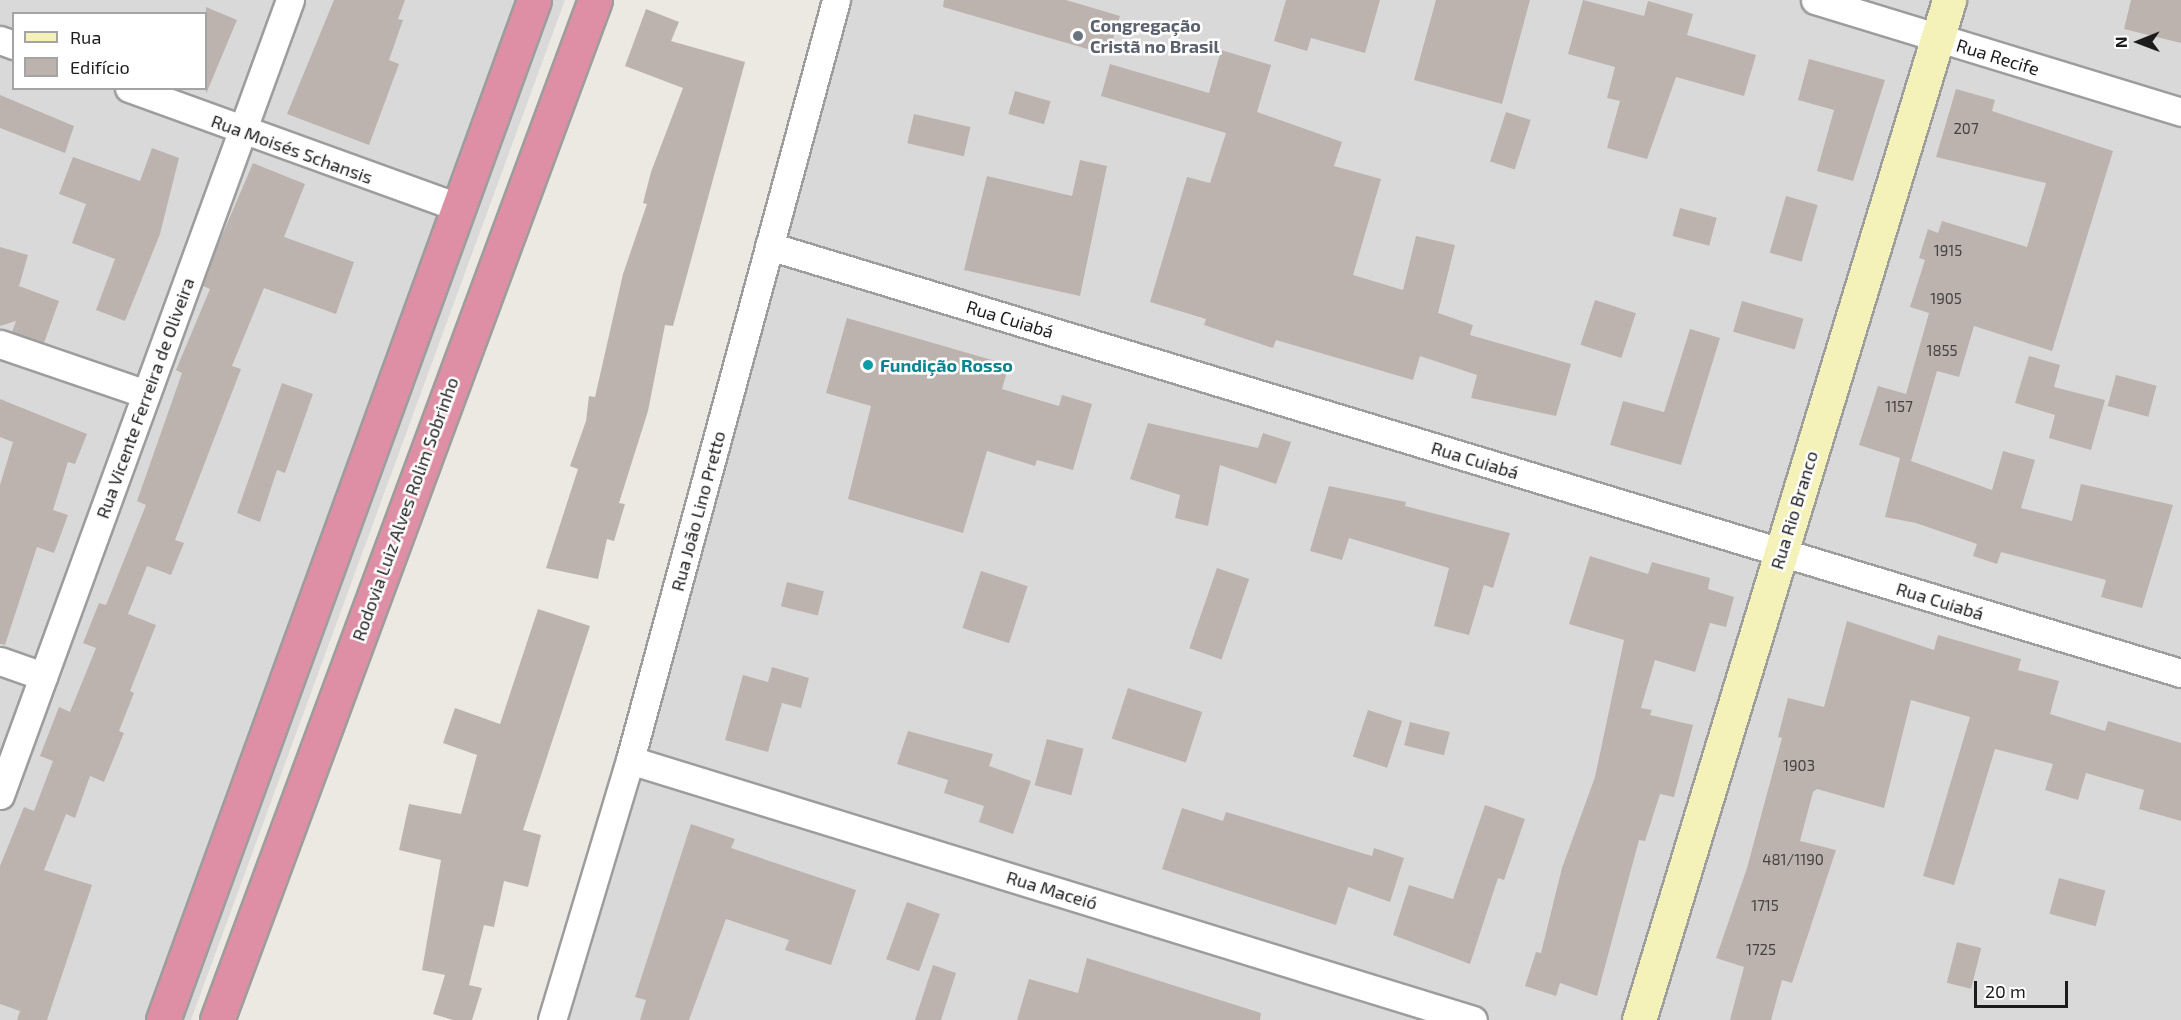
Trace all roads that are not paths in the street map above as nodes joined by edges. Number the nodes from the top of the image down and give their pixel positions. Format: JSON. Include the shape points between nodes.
{"nodes":[{"id":1,"x":290,"y":0,"type":"edge"},
{"id":2,"x":534,"y":0,"type":"edge"},
{"id":3,"x":595,"y":0,"type":"edge"},
{"id":4,"x":836,"y":0,"type":"edge"},
{"id":5,"x":1815,"y":0,"type":"edge"},
{"id":6,"x":1949,"y":0,"type":"edge"},
{"id":7,"x":1937,"y":39,"type":"junction"},
{"id":8,"x":134,"y":90,"type":"edge"},
{"id":9,"x":2181,"y":112,"type":"edge"},
{"id":10,"x":242,"y":131,"type":"junction"},
{"id":11,"x":457,"y":207,"type":"junction"},
{"id":12,"x":770,"y":246,"type":"junction"},
{"id":13,"x":0,"y":344,"type":"edge"},
{"id":14,"x":146,"y":394,"type":"junction"},
{"id":15,"x":1781,"y":552,"type":"junction"},
{"id":16,"x":0,"y":661,"type":"edge"},
{"id":17,"x":2181,"y":674,"type":"edge"},
{"id":18,"x":43,"y":676,"type":"junction"},
{"id":19,"x":630,"y":760,"type":"junction"},
{"id":20,"x":0,"y":795,"type":"edge"},
{"id":21,"x":163,"y":1020,"type":"edge"},
{"id":22,"x":217,"y":1020,"type":"edge"},
{"id":23,"x":552,"y":1020,"type":"edge"},
{"id":24,"x":1473,"y":1020,"type":"edge"},
{"id":25,"x":1640,"y":1020,"type":"edge"}],
"edges":[{"from":1,"to":10,"type":"street","name":"Rua Vicente Ferreira de Oliveira"},
{"from":2,"to":11,"type":"highway"},
{"from":3,"to":22,"type":"highway","name":"Rodovia Luiz Alves Rolim Sobrinho"},
{"from":4,"to":12,"type":"street","name":"Rua João Lino Pretto"},
{"from":5,"to":7,"type":"street","name":"Rua Recife"},
{"from":6,"to":7,"type":"street","name":"Rua Rio Branco"},
{"from":7,"to":9,"type":"street","name":"Rua Recife"},
{"from":7,"to":15,"type":"street","name":"Rua Rio Branco"},
{"from":8,"to":10,"type":"street","name":"Rua Moisés Schansis"},
{"from":10,"to":11,"type":"street","name":"Rua Moisés Schansis"},
{"from":10,"to":14,"type":"street","name":"Rua Vicente Ferreira de Oliveira"},
{"from":11,"to":21,"type":"highway"},
{"from":12,"to":15,"type":"street","name":"Rua Cuiabá"},
{"from":12,"to":19,"type":"street","name":"Rua João Lino Pretto"},
{"from":13,"to":14,"type":"street"},
{"from":14,"to":18,"type":"street","name":"Rua Vicente Ferreira de Oliveira"},
{"from":15,"to":17,"type":"street","name":"Rua Cuiabá"},
{"from":15,"to":25,"type":"street","name":"Rua Rio Branco"},
{"from":16,"to":18,"type":"street"},
{"from":18,"to":20,"type":"street","name":"Rua Vicente Ferreira de Oliveira"},
{"from":19,"to":23,"type":"street","name":"Rua João Lino Pretto"},
{"from":19,"to":24,"type":"street","name":"Rua Maceió"}]}
